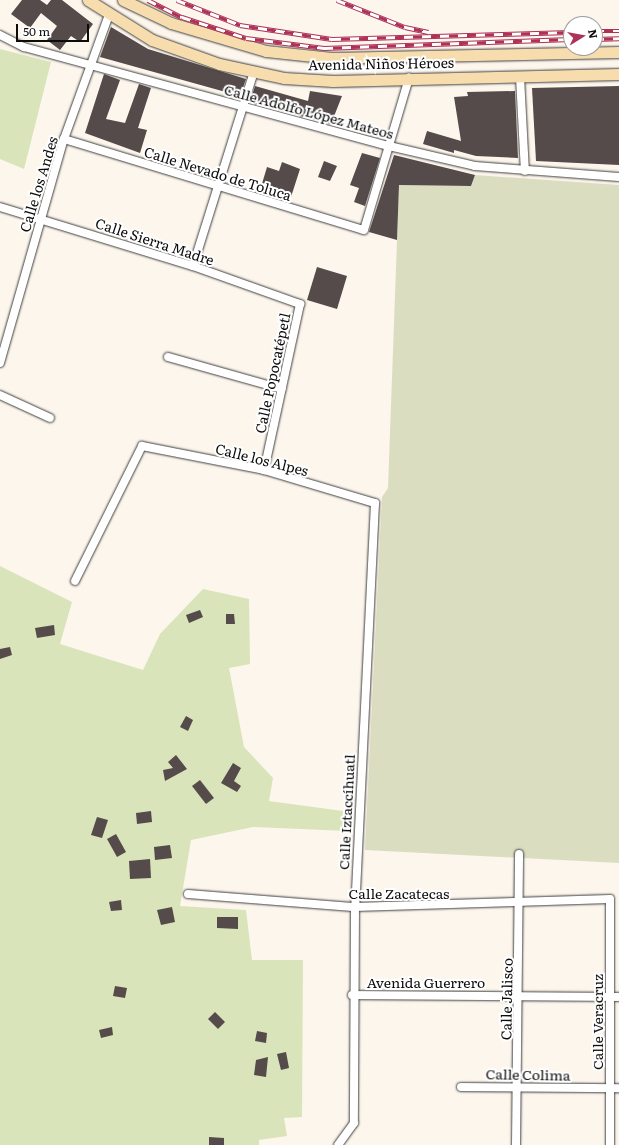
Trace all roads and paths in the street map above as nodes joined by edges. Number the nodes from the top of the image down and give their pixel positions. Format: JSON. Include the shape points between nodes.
{"nodes":[{"id":1,"x":88,"y":0,"type":"edge"},
{"id":2,"x":122,"y":0,"type":"edge"},
{"id":3,"x":109,"y":15,"type":"junction"},
{"id":4,"x":0,"y":35,"type":"edge"},
{"id":5,"x":619,"y":52,"type":"edge"},
{"id":6,"x":89,"y":64,"type":"junction"},
{"id":7,"x":254,"y":70,"type":"junction"},
{"id":8,"x":619,"y":74,"type":"edge"},
{"id":9,"x":520,"y":76,"type":"junction"},
{"id":10,"x":409,"y":78,"type":"junction"},
{"id":11,"x":245,"y":107,"type":"junction"},
{"id":12,"x":64,"y":139,"type":"junction"},
{"id":13,"x":388,"y":146,"type":"junction"},
{"id":14,"x":525,"y":171,"type":"junction"},
{"id":15,"x":619,"y":177,"type":"edge"},
{"id":16,"x":217,"y":186,"type":"junction"},
{"id":17,"x":0,"y":207,"type":"edge"},
{"id":18,"x":41,"y":218,"type":"junction"},
{"id":19,"x":193,"y":266,"type":"junction"},
{"id":20,"x":300,"y":304,"type":"joint"},
{"id":21,"x":168,"y":357,"type":"dead end"},
{"id":22,"x":0,"y":363,"type":"edge"},
{"id":23,"x":282,"y":389,"type":"junction"},
{"id":24,"x":0,"y":395,"type":"edge"},
{"id":25,"x":50,"y":418,"type":"dead end"},
{"id":26,"x":264,"y":470,"type":"junction"},
{"id":27,"x":375,"y":503,"type":"joint"},
{"id":28,"x":75,"y":581,"type":"dead end"},
{"id":29,"x":519,"y":854,"type":"dead end"},
{"id":30,"x":188,"y":894,"type":"dead end"},
{"id":31,"x":610,"y":899,"type":"joint"},
{"id":32,"x":520,"y":905,"type":"junction"},
{"id":33,"x":355,"y":907,"type":"junction"},
{"id":34,"x":352,"y":994,"type":"junction"},
{"id":35,"x":519,"y":996,"type":"junction"},
{"id":36,"x":609,"y":997,"type":"junction"},
{"id":37,"x":619,"y":997,"type":"edge"},
{"id":38,"x":461,"y":1087,"type":"dead end"},
{"id":39,"x":517,"y":1087,"type":"junction"},
{"id":40,"x":615,"y":1088,"type":"edge"},
{"id":41,"x":338,"y":1145,"type":"edge"},
{"id":42,"x":516,"y":1145,"type":"edge"},
{"id":43,"x":610,"y":1145,"type":"edge"}],
"edges":[{"from":1,"to":3,"type":"main road","name":"Avenida Niños Héroes"},
{"from":2,"to":5,"type":"main road","name":"Avenida Niños Héroes","via":[[171,23],[273,52],[332,58]]},
{"from":3,"to":6,"type":"street","name":"Calle los Andes"},
{"from":3,"to":7,"type":"main road","name":"Avenida Niños Héroes","via":[[152,40],[219,64]]},
{"from":4,"to":6,"type":"street","name":"Calle Adolfo López Mateos","via":[[24,47]]},
{"from":6,"to":11,"type":"street","name":"Calle Adolfo López Mateos"},
{"from":6,"to":12,"type":"street","name":"Calle los Andes"},
{"from":7,"to":10,"type":"main road","name":"Avenida Niños Héroes","via":[[284,78],[333,81]]},
{"from":7,"to":11,"type":"street"},
{"from":8,"to":9,"type":"main road","name":"Avenida Niños Héroes"},
{"from":9,"to":10,"type":"main road","name":"Avenida Niños Héroes"},
{"from":9,"to":14,"type":"street"},
{"from":10,"to":13,"type":"street"},
{"from":11,"to":13,"type":"street","name":"Calle Adolfo López Mateos"},
{"from":11,"to":16,"type":"street"},
{"from":12,"to":16,"type":"street","name":"Calle Nevado de Toluca"},
{"from":12,"to":18,"type":"street","name":"Calle los Andes"},
{"from":13,"to":14,"type":"street","name":"Calle Adolfo López Mateos","via":[[475,166]]},
{"from":13,"to":16,"type":"street","name":"Calle Nevado de Toluca","via":[[364,230]]},
{"from":14,"to":15,"type":"street","name":"Calle Adolfo López Mateos"},
{"from":16,"to":19,"type":"street"},
{"from":17,"to":18,"type":"street","name":"Calle Sierra Madre"},
{"from":18,"to":19,"type":"street","name":"Calle Sierra Madre"},
{"from":18,"to":22,"type":"street","name":"Calle los Andes"},
{"from":19,"to":20,"type":"street","name":"Calle Sierra Madre"},
{"from":20,"to":23,"type":"street","name":"Calle Popocatépetl"},
{"from":21,"to":23,"type":"street"},
{"from":23,"to":26,"type":"street","name":"Calle Popocatépetl"},
{"from":24,"to":25,"type":"street"},
{"from":26,"to":27,"type":"street","name":"Calle los Alpes"},
{"from":26,"to":28,"type":"street","name":"Calle los Alpes","via":[[142,446]]},
{"from":27,"to":33,"type":"street","name":"Calle Iztaccíhuatl"},
{"from":29,"to":32,"type":"street","name":"Calle Jalisco"},
{"from":30,"to":33,"type":"street","name":"Calle Zacatecas"},
{"from":31,"to":32,"type":"street","name":"Calle Zacatecas"},
{"from":31,"to":36,"type":"street","name":"Calle Veracruz"},
{"from":32,"to":33,"type":"street","name":"Calle Zacatecas"},
{"from":32,"to":35,"type":"street","name":"Calle Jalisco"},
{"from":33,"to":34,"type":"street","name":"Calle Iztaccíhuatl"},
{"from":34,"to":35,"type":"street","name":"Avenida Guerrero"},
{"from":34,"to":41,"type":"street","name":"Calle Iztaccíhuatl","via":[[354,1123]]},
{"from":35,"to":36,"type":"street","name":"Avenida Guerrero"},
{"from":35,"to":39,"type":"street","name":"Calle Jalisco"},
{"from":36,"to":37,"type":"street","name":"Avenida Guerrero"},
{"from":36,"to":40,"type":"street","name":"Calle Veracruz"},
{"from":38,"to":39,"type":"street","name":"Calle Colima"},
{"from":39,"to":40,"type":"street","name":"Calle Colima"},
{"from":39,"to":42,"type":"street","name":"Calle Jalisco"},
{"from":40,"to":43,"type":"street","name":"Calle Veracruz"}]}
